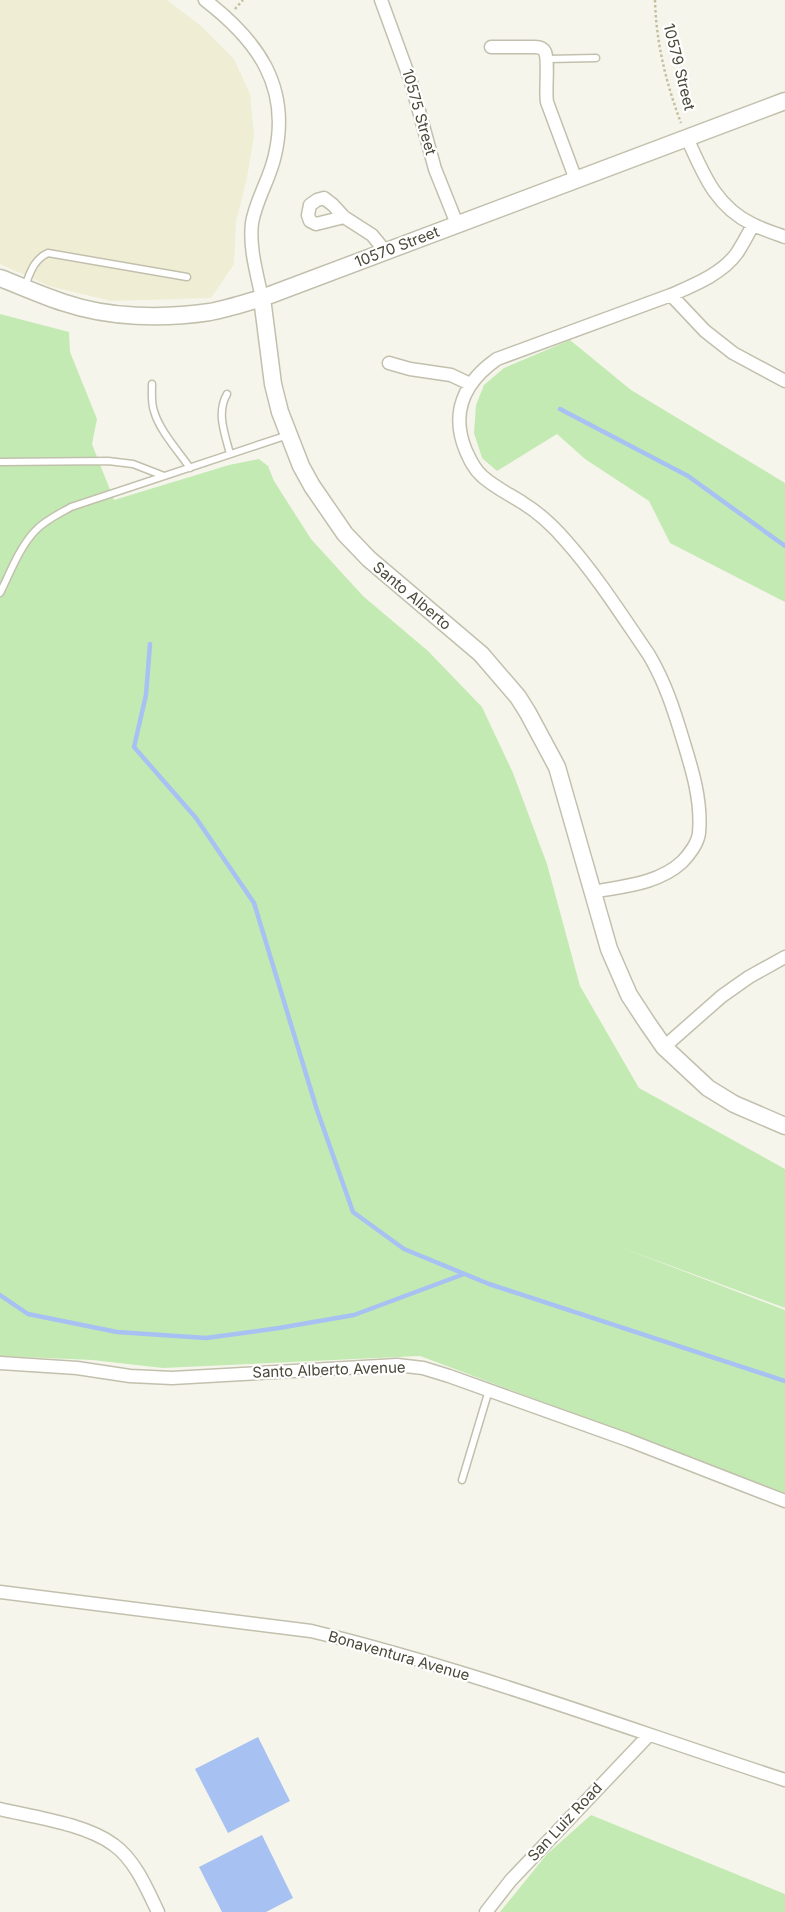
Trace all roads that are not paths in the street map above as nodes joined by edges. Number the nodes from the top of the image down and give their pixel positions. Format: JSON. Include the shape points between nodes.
{"nodes":[{"id":1,"x":205,"y":0,"type":"edge"},
{"id":2,"x":381,"y":0,"type":"edge"},
{"id":3,"x":491,"y":47,"type":"dead end"},
{"id":4,"x":596,"y":58,"type":"dead end"},
{"id":5,"x":547,"y":59,"type":"junction"},
{"id":6,"x":785,"y":102,"type":"edge"},
{"id":7,"x":687,"y":138,"type":"junction"},
{"id":8,"x":576,"y":180,"type":"junction"},
{"id":9,"x":344,"y":217,"type":"dead end"},
{"id":10,"x":457,"y":224,"type":"junction"},
{"id":11,"x":753,"y":225,"type":"junction"},
{"id":12,"x":785,"y":237,"type":"edge"},
{"id":13,"x":386,"y":252,"type":"junction"},
{"id":14,"x":187,"y":277,"type":"dead end"},
{"id":15,"x":0,"y":278,"type":"edge"},
{"id":16,"x":24,"y":288,"type":"junction"},
{"id":17,"x":671,"y":295,"type":"junction"},
{"id":18,"x":262,"y":298,"type":"junction"},
{"id":19,"x":389,"y":363,"type":"dead end"},
{"id":20,"x":785,"y":381,"type":"edge"},
{"id":21,"x":152,"y":384,"type":"dead end"},
{"id":22,"x":470,"y":384,"type":"junction"},
{"id":23,"x":227,"y":394,"type":"dead end"},
{"id":24,"x":288,"y":435,"type":"junction"},
{"id":25,"x":230,"y":454,"type":"junction"},
{"id":26,"x":0,"y":462,"type":"edge"},
{"id":27,"x":190,"y":468,"type":"junction"},
{"id":28,"x":164,"y":476,"type":"junction"},
{"id":29,"x":0,"y":593,"type":"edge"},
{"id":30,"x":593,"y":892,"type":"junction"},
{"id":31,"x":785,"y":957,"type":"edge"},
{"id":32,"x":664,"y":1047,"type":"junction"},
{"id":33,"x":785,"y":1126,"type":"edge"},
{"id":34,"x":0,"y":1363,"type":"edge"},
{"id":35,"x":489,"y":1390,"type":"junction"},
{"id":36,"x":462,"y":1480,"type":"dead end"},
{"id":37,"x":785,"y":1501,"type":"edge"},
{"id":38,"x":0,"y":1592,"type":"edge"},
{"id":39,"x":648,"y":1735,"type":"junction"},
{"id":40,"x":785,"y":1780,"type":"edge"},
{"id":41,"x":0,"y":1808,"type":"edge"},
{"id":42,"x":158,"y":1912,"type":"edge"},
{"id":43,"x":486,"y":1912,"type":"edge"}],
"edges":[{"from":1,"to":18,"type":"street","name":"Santo Alberto","via":[[228,17],[254,45],[264,60],[277,98],[275,156],[252,225]]},
{"from":2,"to":10,"type":"street","name":"10575 Street","via":[[411,82],[435,169]]},
{"from":3,"to":5,"type":"street","via":[[541,48]]},
{"from":4,"to":5,"type":"lane"},
{"from":5,"to":8,"type":"street","via":[[547,102]]},
{"from":6,"to":7,"type":"street","name":"10570 Street"},
{"from":7,"to":8,"type":"street","name":"10570 Street"},
{"from":7,"to":11,"type":"street","via":[[718,197],[736,215]]},
{"from":8,"to":10,"type":"street","name":"10570 Street"},
{"from":9,"to":13,"type":"street","via":[[372,235]]},
{"from":10,"to":13,"type":"street","name":"10570 Street"},
{"from":11,"to":12,"type":"street"},
{"from":11,"to":17,"type":"street","via":[[737,253],[724,265],[696,284]]},
{"from":13,"to":18,"type":"street","name":"10570 Street"},
{"from":14,"to":16,"type":"lane","via":[[48,253],[34,264]]},
{"from":15,"to":16,"type":"street","name":"10570 Street"},
{"from":16,"to":18,"type":"street","name":"10570 Street","via":[[66,304],[135,315],[212,312]]},
{"from":17,"to":20,"type":"street","via":[[705,331],[733,354]]},
{"from":17,"to":22,"type":"street","via":[[497,359]]},
{"from":18,"to":24,"type":"street","name":"Santo Alberto","via":[[273,384]]},
{"from":19,"to":22,"type":"street","via":[[451,374]]},
{"from":21,"to":27,"type":"lane","via":[[154,412]]},
{"from":22,"to":30,"type":"street","via":[[459,410],[458,424],[470,462],[480,475],[544,519],[566,541],[617,609],[660,673],[693,773],[699,809],[698,835],[694,847],[683,861],[668,873],[643,883]]},
{"from":23,"to":25,"type":"lane","via":[[221,414]]},
{"from":24,"to":25,"type":"lane"},
{"from":24,"to":30,"type":"street","name":"Santo Alberto","via":[[312,486],[346,534],[369,559],[481,654],[518,697],[557,767]]},
{"from":25,"to":27,"type":"lane"},
{"from":26,"to":28,"type":"lane","via":[[108,461],[133,464]]},
{"from":27,"to":28,"type":"lane"},
{"from":28,"to":29,"type":"lane","via":[[71,507],[52,517],[35,531]]},
{"from":30,"to":32,"type":"street","name":"Santo Alberto","via":[[617,969]]},
{"from":31,"to":32,"type":"street","via":[[722,996]]},
{"from":32,"to":33,"type":"street","name":"Santo Alberto","via":[[708,1088],[734,1104]]},
{"from":34,"to":35,"type":"street","name":"Santo Alberto Avenue","via":[[172,1378],[397,1365],[423,1368]]},
{"from":35,"to":36,"type":"lane"},
{"from":35,"to":37,"type":"street","name":"Santo Alberto Avenue"},
{"from":38,"to":39,"type":"street","name":"Bonaventura Avenue","via":[[311,1631],[474,1677]]},
{"from":39,"to":40,"type":"street","name":"Bonaventura Avenue"},
{"from":39,"to":43,"type":"street","name":"San Luiz Road","via":[[510,1880]]},
{"from":41,"to":42,"type":"street","via":[[62,1824],[114,1845],[130,1862]]}]}
